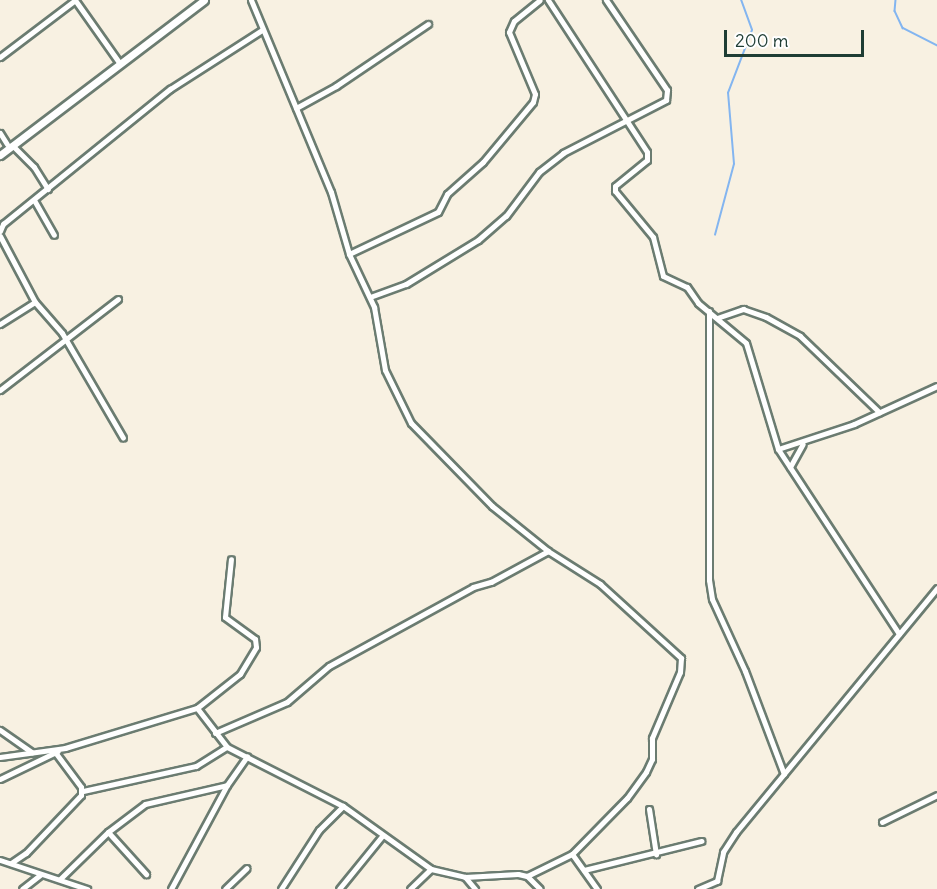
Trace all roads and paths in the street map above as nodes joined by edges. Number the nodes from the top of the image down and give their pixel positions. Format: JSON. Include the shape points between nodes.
{"nodes":[{"id":1,"x":75,"y":0,"type":"edge"},
{"id":2,"x":198,"y":0,"type":"edge"},
{"id":3,"x":204,"y":0,"type":"edge"},
{"id":4,"x":251,"y":0,"type":"edge"},
{"id":5,"x":540,"y":0,"type":"edge"},
{"id":6,"x":548,"y":0,"type":"edge"},
{"id":7,"x":606,"y":0,"type":"edge"},
{"id":8,"x":428,"y":24,"type":"dead end"},
{"id":9,"x":262,"y":30,"type":"junction"},
{"id":10,"x":0,"y":57,"type":"edge"},
{"id":11,"x":118,"y":61,"type":"junction"},
{"id":12,"x":100,"y":77,"type":"junction"},
{"id":13,"x":296,"y":108,"type":"junction"},
{"id":14,"x":627,"y":119,"type":"junction"},
{"id":15,"x":0,"y":133,"type":"edge"},
{"id":16,"x":10,"y":145,"type":"junction"},
{"id":17,"x":0,"y":150,"type":"edge"},
{"id":18,"x":0,"y":155,"type":"edge"},
{"id":19,"x":48,"y":189,"type":"junction"},
{"id":20,"x":34,"y":200,"type":"junction"},
{"id":21,"x":0,"y":234,"type":"edge"},
{"id":22,"x":54,"y":235,"type":"dead end"},
{"id":23,"x":349,"y":254,"type":"junction"},
{"id":24,"x":370,"y":297,"type":"junction"},
{"id":25,"x":118,"y":299,"type":"dead end"},
{"id":26,"x":35,"y":302,"type":"junction"},
{"id":27,"x":709,"y":311,"type":"junction"},
{"id":28,"x":717,"y":318,"type":"junction"},
{"id":29,"x":0,"y":324,"type":"edge"},
{"id":30,"x":67,"y":340,"type":"junction"},
{"id":31,"x":937,"y":386,"type":"edge"},
{"id":32,"x":0,"y":390,"type":"edge"},
{"id":33,"x":879,"y":412,"type":"junction"},
{"id":34,"x":123,"y":438,"type":"dead end"},
{"id":35,"x":802,"y":444,"type":"junction"},
{"id":36,"x":778,"y":449,"type":"junction"},
{"id":37,"x":790,"y":467,"type":"junction"},
{"id":38,"x":548,"y":551,"type":"junction"},
{"id":39,"x":231,"y":559,"type":"dead end"},
{"id":40,"x":937,"y":588,"type":"edge"},
{"id":41,"x":899,"y":634,"type":"junction"},
{"id":42,"x":197,"y":708,"type":"junction"},
{"id":43,"x":0,"y":730,"type":"edge"},
{"id":44,"x":215,"y":734,"type":"junction"},
{"id":45,"x":227,"y":747,"type":"junction"},
{"id":46,"x":65,"y":748,"type":"junction"},
{"id":47,"x":32,"y":753,"type":"junction"},
{"id":48,"x":55,"y":753,"type":"junction"},
{"id":49,"x":247,"y":756,"type":"junction"},
{"id":50,"x":0,"y":757,"type":"edge"},
{"id":51,"x":784,"y":774,"type":"junction"},
{"id":52,"x":0,"y":779,"type":"edge"},
{"id":53,"x":227,"y":785,"type":"junction"},
{"id":54,"x":83,"y":791,"type":"junction"},
{"id":55,"x":937,"y":795,"type":"edge"},
{"id":56,"x":343,"y":806,"type":"junction"},
{"id":57,"x":649,"y":809,"type":"dead end"},
{"id":58,"x":882,"y":822,"type":"dead end"},
{"id":59,"x":108,"y":832,"type":"junction"},
{"id":60,"x":382,"y":836,"type":"junction"},
{"id":61,"x":701,"y":841,"type":"dead end"},
{"id":62,"x":572,"y":854,"type":"junction"},
{"id":63,"x":656,"y":854,"type":"junction"},
{"id":64,"x":0,"y":860,"type":"edge"},
{"id":65,"x":11,"y":863,"type":"junction"},
{"id":66,"x":247,"y":868,"type":"dead end"},
{"id":67,"x":431,"y":869,"type":"junction"},
{"id":68,"x":584,"y":870,"type":"junction"},
{"id":69,"x":41,"y":874,"type":"junction"},
{"id":70,"x":146,"y":874,"type":"dead end"},
{"id":71,"x":527,"y":876,"type":"junction"},
{"id":72,"x":465,"y":877,"type":"junction"},
{"id":73,"x":60,"y":879,"type":"junction"},
{"id":74,"x":22,"y":889,"type":"edge"},
{"id":75,"x":87,"y":889,"type":"edge"},
{"id":76,"x":171,"y":889,"type":"edge"},
{"id":77,"x":225,"y":889,"type":"edge"},
{"id":78,"x":281,"y":889,"type":"edge"},
{"id":79,"x":339,"y":889,"type":"edge"},
{"id":80,"x":410,"y":889,"type":"edge"},
{"id":81,"x":475,"y":889,"type":"edge"},
{"id":82,"x":540,"y":889,"type":"edge"},
{"id":83,"x":597,"y":889,"type":"edge"},
{"id":84,"x":698,"y":889,"type":"edge"}],
"edges":[{"from":1,"to":10,"type":"street"},
{"from":1,"to":11,"type":"street"},
{"from":2,"to":11,"type":"main road"},
{"from":3,"to":12,"type":"main road"},
{"from":4,"to":9,"type":"street"},
{"from":5,"to":23,"type":"street","via":[[514,21],[509,32],[535,94],[533,102],[483,162],[447,194],[438,212]]},
{"from":6,"to":14,"type":"street"},
{"from":7,"to":14,"type":"street","via":[[668,95],[660,105]]},
{"from":8,"to":13,"type":"street"},
{"from":9,"to":13,"type":"street"},
{"from":9,"to":19,"type":"street","via":[[170,89]]},
{"from":11,"to":12,"type":"main road"},
{"from":12,"to":16,"type":"main road"},
{"from":13,"to":23,"type":"street","via":[[327,183]]},
{"from":14,"to":24,"type":"street","via":[[573,146],[539,172],[506,216],[478,240],[406,284]]},
{"from":14,"to":27,"type":"street","via":[[648,156],[615,186],[615,191],[649,230],[663,276],[687,287]]},
{"from":15,"to":16,"type":"street"},
{"from":16,"to":17,"type":"main road"},
{"from":16,"to":18,"type":"main road"},
{"from":16,"to":19,"type":"street","via":[[34,167]]},
{"from":19,"to":20,"type":"street"},
{"from":20,"to":21,"type":"street","via":[[3,224]]},
{"from":20,"to":22,"type":"street"},
{"from":21,"to":26,"type":"street"},
{"from":23,"to":24,"type":"street"},
{"from":24,"to":38,"type":"street","via":[[385,370],[411,423],[492,506]]},
{"from":25,"to":30,"type":"street"},
{"from":26,"to":29,"type":"street"},
{"from":26,"to":30,"type":"street"},
{"from":27,"to":28,"type":"street"},
{"from":27,"to":51,"type":"street","via":[[712,599],[745,671]]},
{"from":28,"to":33,"type":"street","via":[[743,309],[783,326],[826,359],[854,392]]},
{"from":28,"to":36,"type":"street","via":[[750,349]]},
{"from":30,"to":32,"type":"street"},
{"from":30,"to":34,"type":"street"},
{"from":31,"to":33,"type":"street"},
{"from":33,"to":35,"type":"street"},
{"from":35,"to":36,"type":"street"},
{"from":35,"to":37,"type":"street"},
{"from":36,"to":37,"type":"street"},
{"from":37,"to":41,"type":"street"},
{"from":38,"to":44,"type":"street","via":[[329,666],[286,702]]},
{"from":38,"to":62,"type":"street","via":[[600,584],[683,664],[652,738],[652,759],[646,772],[627,798]]},
{"from":39,"to":42,"type":"street","via":[[225,617],[255,639],[256,647],[240,674]]},
{"from":40,"to":41,"type":"street"},
{"from":41,"to":51,"type":"street"},
{"from":42,"to":44,"type":"street"},
{"from":42,"to":46,"type":"street"},
{"from":43,"to":47,"type":"street"},
{"from":44,"to":45,"type":"street"},
{"from":45,"to":49,"type":"street"},
{"from":45,"to":54,"type":"street","via":[[196,766]]},
{"from":46,"to":47,"type":"street"},
{"from":46,"to":48,"type":"street"},
{"from":47,"to":50,"type":"street"},
{"from":48,"to":52,"type":"street"},
{"from":48,"to":54,"type":"street"},
{"from":49,"to":53,"type":"street"},
{"from":49,"to":56,"type":"street"},
{"from":51,"to":84,"type":"street","via":[[728,843],[717,881]]},
{"from":53,"to":59,"type":"street","via":[[148,802]]},
{"from":53,"to":76,"type":"street"},
{"from":54,"to":65,"type":"street","via":[[26,853]]},
{"from":55,"to":58,"type":"street"},
{"from":56,"to":60,"type":"street"},
{"from":56,"to":78,"type":"street","via":[[319,830]]},
{"from":57,"to":63,"type":"street"},
{"from":59,"to":70,"type":"street"},
{"from":59,"to":73,"type":"street"},
{"from":60,"to":67,"type":"street"},
{"from":60,"to":79,"type":"street"},
{"from":61,"to":63,"type":"street"},
{"from":62,"to":68,"type":"street"},
{"from":62,"to":71,"type":"street"},
{"from":63,"to":68,"type":"street"},
{"from":64,"to":65,"type":"street"},
{"from":65,"to":69,"type":"street"},
{"from":66,"to":77,"type":"street"},
{"from":67,"to":72,"type":"street"},
{"from":67,"to":80,"type":"street"},
{"from":68,"to":83,"type":"street"},
{"from":69,"to":73,"type":"street"},
{"from":69,"to":74,"type":"street"},
{"from":71,"to":72,"type":"street"},
{"from":71,"to":82,"type":"street"},
{"from":72,"to":81,"type":"street"},
{"from":73,"to":75,"type":"street"}]}
